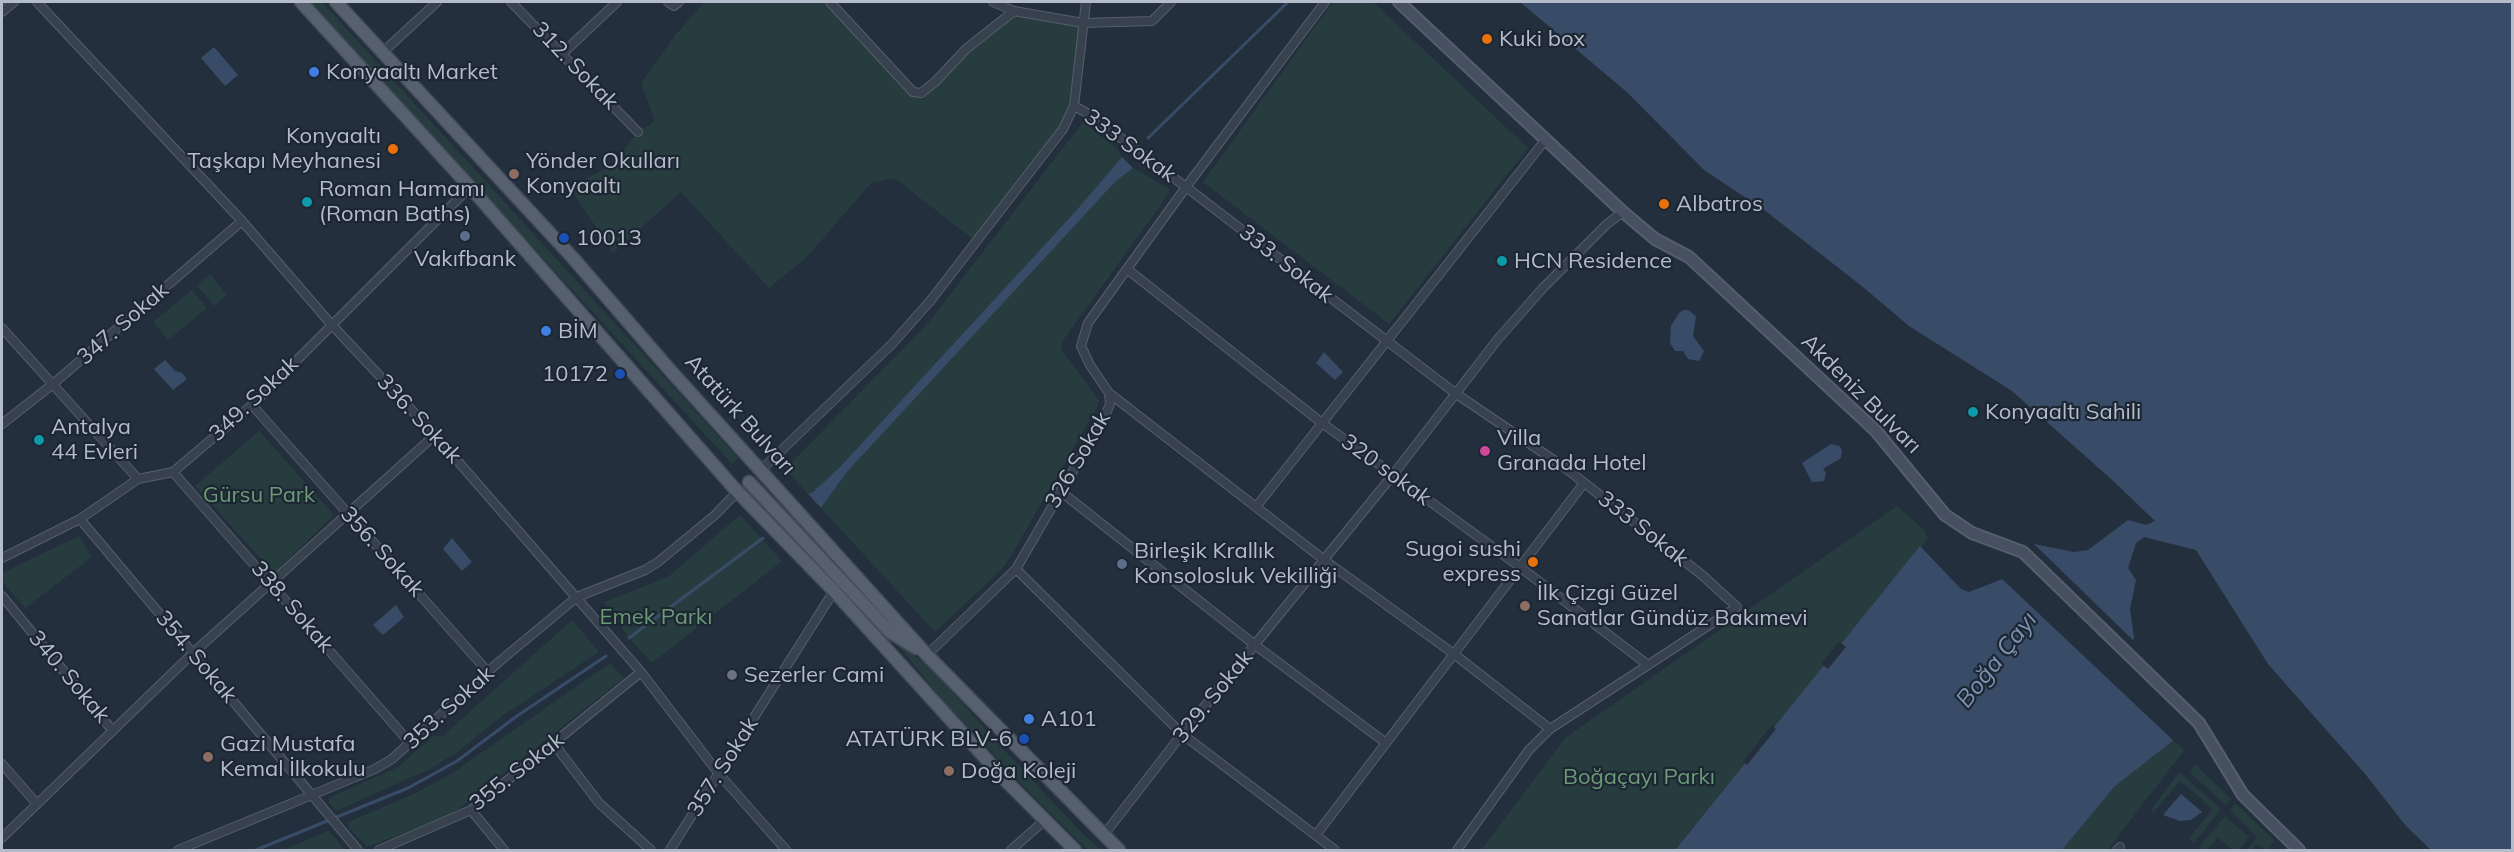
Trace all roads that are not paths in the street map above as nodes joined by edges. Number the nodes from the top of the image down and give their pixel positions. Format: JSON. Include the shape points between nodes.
{"nodes":[{"id":1,"x":14,"y":2,"type":"edge"},
{"id":2,"x":37,"y":2,"type":"edge"},
{"id":3,"x":301,"y":2,"type":"edge"},
{"id":4,"x":336,"y":2,"type":"edge"},
{"id":5,"x":437,"y":2,"type":"edge"},
{"id":6,"x":511,"y":2,"type":"edge"},
{"id":7,"x":617,"y":2,"type":"edge"},
{"id":8,"x":830,"y":2,"type":"edge"},
{"id":9,"x":993,"y":2,"type":"edge"},
{"id":10,"x":1086,"y":2,"type":"edge"},
{"id":11,"x":1171,"y":2,"type":"edge"},
{"id":12,"x":1325,"y":2,"type":"edge"},
{"id":13,"x":1399,"y":2,"type":"edge"},
{"id":14,"x":1014,"y":11,"type":"junction"},
{"id":15,"x":2,"y":12,"type":"edge"},
{"id":16,"x":1083,"y":23,"type":"junction"},
{"id":17,"x":382,"y":53,"type":"junction"},
{"id":18,"x":563,"y":53,"type":"junction"},
{"id":19,"x":1074,"y":106,"type":"junction"},
{"id":20,"x":638,"y":132,"type":"dead end"},
{"id":21,"x":1546,"y":139,"type":"junction"},
{"id":22,"x":470,"y":187,"type":"junction"},
{"id":23,"x":1186,"y":187,"type":"junction"},
{"id":24,"x":1623,"y":212,"type":"junction"},
{"id":25,"x":242,"y":220,"type":"junction"},
{"id":26,"x":1127,"y":269,"type":"junction"},
{"id":27,"x":331,"y":324,"type":"junction"},
{"id":28,"x":2,"y":328,"type":"edge"},
{"id":29,"x":1385,"y":340,"type":"junction"},
{"id":30,"x":53,"y":384,"type":"junction"},
{"id":31,"x":1109,"y":393,"type":"junction"},
{"id":32,"x":1455,"y":393,"type":"junction"},
{"id":33,"x":252,"y":405,"type":"junction"},
{"id":34,"x":1322,"y":423,"type":"junction"},
{"id":35,"x":2,"y":424,"type":"edge"},
{"id":36,"x":435,"y":435,"type":"junction"},
{"id":37,"x":759,"y":468,"type":"junction"},
{"id":38,"x":173,"y":472,"type":"junction"},
{"id":39,"x":1392,"y":476,"type":"junction"},
{"id":40,"x":138,"y":479,"type":"junction"},
{"id":41,"x":749,"y":482,"type":"junction"},
{"id":42,"x":1584,"y":483,"type":"junction"},
{"id":43,"x":736,"y":490,"type":"junction"},
{"id":44,"x":1060,"y":491,"type":"junction"},
{"id":45,"x":1256,"y":507,"type":"junction"},
{"id":46,"x":348,"y":514,"type":"junction"},
{"id":47,"x":80,"y":519,"type":"junction"},
{"id":48,"x":2,"y":558,"type":"edge"},
{"id":49,"x":1323,"y":559,"type":"junction"},
{"id":50,"x":1520,"y":567,"type":"junction"},
{"id":51,"x":1016,"y":569,"type":"junction"},
{"id":52,"x":271,"y":584,"type":"junction"},
{"id":53,"x":834,"y":591,"type":"junction"},
{"id":54,"x":2,"y":596,"type":"edge"},
{"id":55,"x":577,"y":597,"type":"junction"},
{"id":56,"x":1255,"y":645,"type":"junction"},
{"id":57,"x":193,"y":654,"type":"junction"},
{"id":58,"x":1454,"y":654,"type":"junction"},
{"id":59,"x":927,"y":655,"type":"junction"},
{"id":60,"x":1648,"y":665,"type":"junction"},
{"id":61,"x":488,"y":672,"type":"junction"},
{"id":62,"x":641,"y":672,"type":"junction"},
{"id":63,"x":1550,"y":729,"type":"junction"},
{"id":64,"x":113,"y":731,"type":"junction"},
{"id":65,"x":1182,"y":734,"type":"junction"},
{"id":66,"x":410,"y":743,"type":"junction"},
{"id":67,"x":1386,"y":743,"type":"junction"},
{"id":68,"x":554,"y":744,"type":"junction"},
{"id":69,"x":2,"y":764,"type":"edge"},
{"id":70,"x":719,"y":774,"type":"junction"},
{"id":71,"x":311,"y":795,"type":"junction"},
{"id":72,"x":37,"y":804,"type":"junction"},
{"id":73,"x":471,"y":810,"type":"junction"},
{"id":74,"x":1045,"y":820,"type":"junction"},
{"id":75,"x":1316,"y":835,"type":"junction"},
{"id":76,"x":1102,"y":836,"type":"junction"},
{"id":77,"x":2,"y":838,"type":"edge"},
{"id":78,"x":177,"y":850,"type":"edge"},
{"id":79,"x":358,"y":850,"type":"edge"},
{"id":80,"x":379,"y":850,"type":"edge"},
{"id":81,"x":504,"y":850,"type":"edge"},
{"id":82,"x":651,"y":850,"type":"edge"},
{"id":83,"x":670,"y":850,"type":"edge"},
{"id":84,"x":786,"y":850,"type":"edge"},
{"id":85,"x":1011,"y":850,"type":"edge"},
{"id":86,"x":1075,"y":850,"type":"edge"},
{"id":87,"x":1119,"y":850,"type":"edge"},
{"id":88,"x":1335,"y":850,"type":"edge"},
{"id":89,"x":1457,"y":850,"type":"edge"},
{"id":90,"x":2299,"y":850,"type":"edge"}],
"edges":[{"from":1,"to":15,"type":"street"},
{"from":2,"to":25,"type":"street","name":"336. Sokak"},
{"from":3,"to":22,"type":"main road"},
{"from":4,"to":17,"type":"main road","name":"Atatürk Bulvarı"},
{"from":5,"to":17,"type":"street"},
{"from":6,"to":18,"type":"street","name":"312. Sokak"},
{"from":7,"to":18,"type":"street"},
{"from":8,"to":14,"type":"street","via":[[914,92],[921,93],[966,49]]},
{"from":9,"to":14,"type":"street"},
{"from":10,"to":16,"type":"street"},
{"from":11,"to":16,"type":"street","via":[[1152,21]]},
{"from":12,"to":23,"type":"street","name":"326 Sokak"},
{"from":13,"to":21,"type":"main road","name":"Akdeniz Bulvarı"},
{"from":14,"to":16,"type":"street"},
{"from":16,"to":19,"type":"street"},
{"from":17,"to":37,"type":"main road","name":"Atatürk Bulvarı","via":[[573,258]]},
{"from":18,"to":20,"type":"street","name":"312. Sokak"},
{"from":19,"to":23,"type":"street","name":"333 Sokak"},
{"from":19,"to":37,"type":"street","via":[[1063,129],[1028,177],[931,300],[803,432]]},
{"from":21,"to":24,"type":"main road","name":"Akdeniz Bulvarı"},
{"from":21,"to":29,"type":"street"},
{"from":22,"to":27,"type":"street","name":"349. Sokak"},
{"from":22,"to":43,"type":"main road"},
{"from":23,"to":26,"type":"street","name":"326 Sokak"},
{"from":23,"to":29,"type":"street","name":"333. Sokak"},
{"from":24,"to":32,"type":"street","name":"329. Sokak","via":[[1542,289]]},
{"from":24,"to":90,"type":"main road","name":"Akdeniz Bulvarı","via":[[1654,239],[1689,257],[1876,431],[1954,522],[1987,540],[2023,552],[2199,723],[2239,789]]},
{"from":25,"to":27,"type":"street","name":"336. Sokak"},
{"from":25,"to":30,"type":"street","name":"347. Sokak"},
{"from":26,"to":31,"type":"street","name":"326 Sokak","via":[[1088,323],[1081,346]]},
{"from":26,"to":34,"type":"street","name":"320 sokak"},
{"from":27,"to":33,"type":"street","name":"349. Sokak"},
{"from":27,"to":36,"type":"street","name":"336. Sokak"},
{"from":28,"to":30,"type":"street"},
{"from":29,"to":32,"type":"street","name":"333 Sokak"},
{"from":29,"to":34,"type":"street"},
{"from":30,"to":35,"type":"street","name":"347. Sokak"},
{"from":30,"to":40,"type":"street"},
{"from":31,"to":44,"type":"street","name":"326 Sokak","via":[[1106,414]]},
{"from":31,"to":45,"type":"street"},
{"from":32,"to":39,"type":"street","name":"329. Sokak"},
{"from":32,"to":42,"type":"street","name":"333 Sokak"},
{"from":33,"to":38,"type":"street","name":"349. Sokak"},
{"from":33,"to":46,"type":"street","name":"356. Sokak"},
{"from":34,"to":39,"type":"street","name":"320 sokak"},
{"from":34,"to":45,"type":"street"},
{"from":36,"to":46,"type":"street"},
{"from":36,"to":55,"type":"street","name":"336. Sokak"},
{"from":37,"to":41,"type":"main road"},
{"from":37,"to":43,"type":"main road"},
{"from":37,"to":59,"type":"main road","name":"Atatürk Bulvarı"},
{"from":38,"to":40,"type":"street","name":"349. Sokak"},
{"from":38,"to":52,"type":"street","name":"338. Sokak"},
{"from":39,"to":49,"type":"street","name":"329. Sokak"},
{"from":39,"to":50,"type":"street","name":"320 sokak"},
{"from":40,"to":47,"type":"street","name":"349. Sokak"},
{"from":41,"to":43,"type":"main road"},
{"from":41,"to":59,"type":"main road","via":[[890,632]]},
{"from":42,"to":50,"type":"street"},
{"from":42,"to":60,"type":"street","name":"333 Sokak","via":[[1702,575],[1737,608]]},
{"from":43,"to":53,"type":"main road"},
{"from":43,"to":55,"type":"street","name":"353. Sokak","via":[[698,529],[645,570]]},
{"from":44,"to":51,"type":"street","name":"326 Sokak"},
{"from":44,"to":56,"type":"street"},
{"from":45,"to":49,"type":"street"},
{"from":46,"to":52,"type":"street"},
{"from":46,"to":61,"type":"street","name":"356. Sokak"},
{"from":47,"to":48,"type":"street","name":"349. Sokak"},
{"from":47,"to":57,"type":"street","name":"354. Sokak"},
{"from":49,"to":56,"type":"street","name":"329. Sokak"},
{"from":49,"to":58,"type":"street"},
{"from":50,"to":58,"type":"street"},
{"from":50,"to":60,"type":"street","name":"320 sokak"},
{"from":51,"to":59,"type":"street","name":"326 Sokak"},
{"from":51,"to":65,"type":"street"},
{"from":52,"to":57,"type":"street"},
{"from":52,"to":66,"type":"street","name":"338. Sokak"},
{"from":53,"to":70,"type":"street","name":"357. Sokak"},
{"from":53,"to":74,"type":"main road"},
{"from":54,"to":64,"type":"street","name":"340. Sokak"},
{"from":55,"to":61,"type":"street","name":"353. Sokak"},
{"from":55,"to":62,"type":"street","name":"336. Sokak"},
{"from":56,"to":65,"type":"street","name":"329. Sokak"},
{"from":56,"to":67,"type":"street"},
{"from":57,"to":64,"type":"street"},
{"from":57,"to":71,"type":"street","name":"354. Sokak"},
{"from":58,"to":63,"type":"street"},
{"from":58,"to":67,"type":"street"},
{"from":59,"to":76,"type":"main road","name":"Atatürk Bulvarı"},
{"from":60,"to":63,"type":"street","name":"333 Sokak"},
{"from":61,"to":66,"type":"street","name":"353. Sokak"},
{"from":62,"to":68,"type":"street","name":"355. Sokak"},
{"from":62,"to":70,"type":"street","name":"336. Sokak"},
{"from":63,"to":89,"type":"street","name":"333 Sokak","via":[[1529,750]]},
{"from":64,"to":72,"type":"street"},
{"from":65,"to":75,"type":"street"},
{"from":65,"to":76,"type":"street","name":"329. Sokak"},
{"from":66,"to":71,"type":"street","name":"353. Sokak","via":[[375,769]]},
{"from":67,"to":75,"type":"street"},
{"from":68,"to":73,"type":"street","name":"355. Sokak"},
{"from":68,"to":82,"type":"street","via":[[599,803]]},
{"from":69,"to":72,"type":"street"},
{"from":70,"to":83,"type":"street","name":"357. Sokak"},
{"from":70,"to":84,"type":"street","name":"336. Sokak"},
{"from":71,"to":78,"type":"street","name":"353. Sokak"},
{"from":71,"to":79,"type":"street","name":"354. Sokak"},
{"from":72,"to":77,"type":"street"},
{"from":73,"to":80,"type":"street","name":"355. Sokak"},
{"from":73,"to":81,"type":"street"},
{"from":74,"to":85,"type":"street"},
{"from":74,"to":86,"type":"main road"},
{"from":75,"to":88,"type":"street"},
{"from":76,"to":87,"type":"main road","name":"Atatürk Bulvarı"}]}
